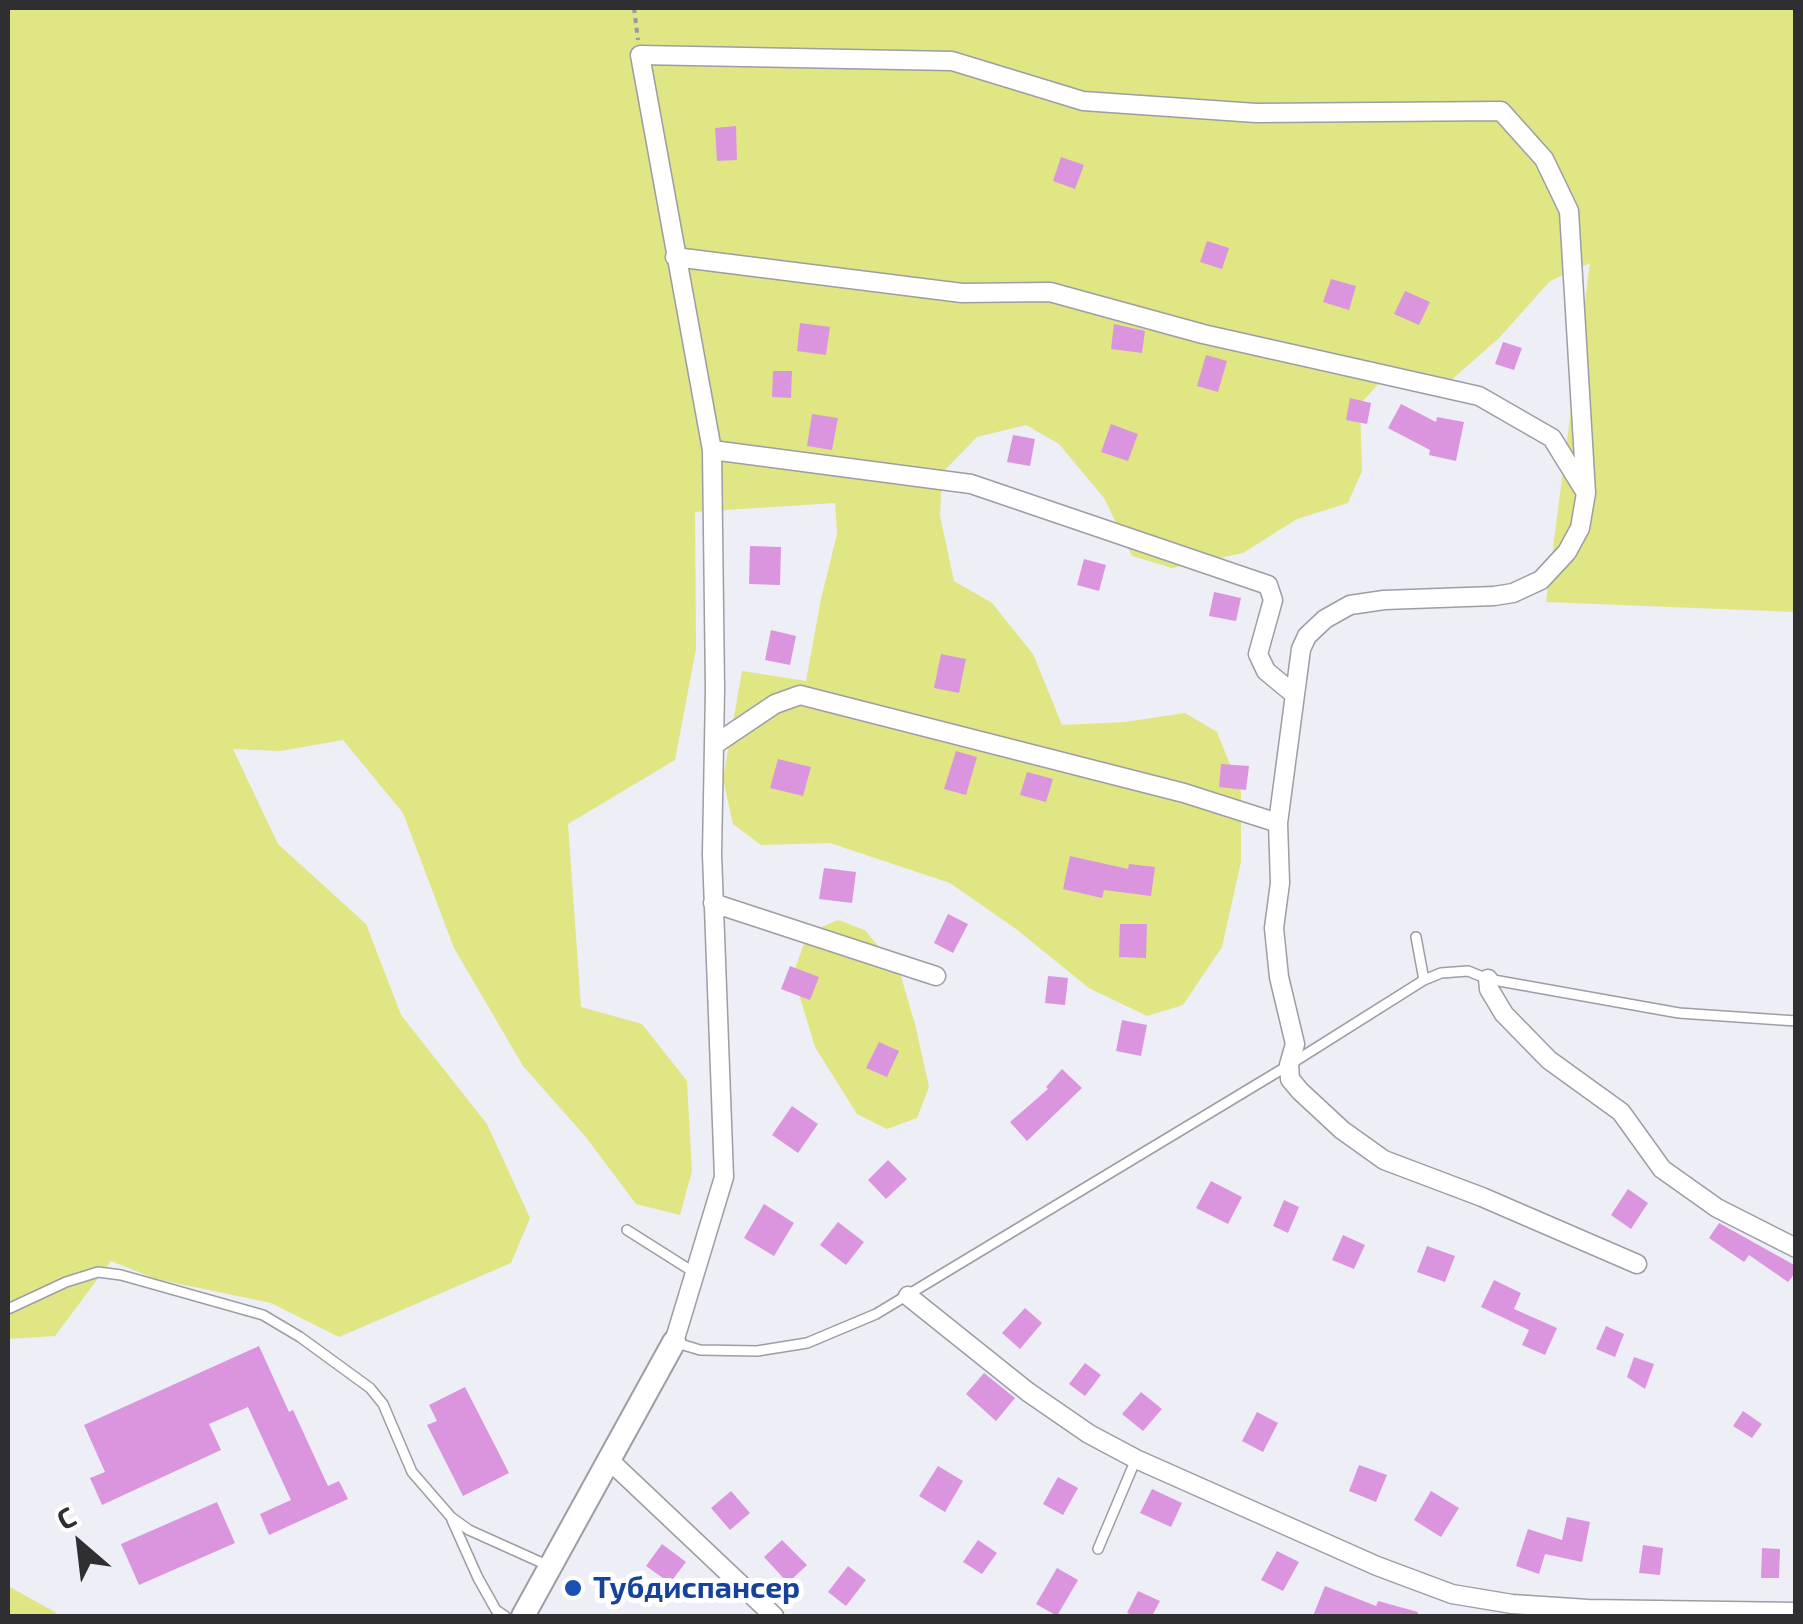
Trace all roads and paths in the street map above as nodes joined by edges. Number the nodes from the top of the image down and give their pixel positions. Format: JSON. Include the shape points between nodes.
{"nodes":[{"id":1,"x":634,"y":8,"type":"edge"},
{"id":2,"x":640,"y":55,"type":"junction"},
{"id":3,"x":676,"y":258,"type":"junction"},
{"id":4,"x":712,"y":450,"type":"junction"},
{"id":5,"x":1586,"y":493,"type":"junction"},
{"id":6,"x":1295,"y":695,"type":"junction"},
{"id":7,"x":714,"y":745,"type":"junction"},
{"id":8,"x":1278,"y":823,"type":"junction"},
{"id":9,"x":713,"y":903,"type":"junction"},
{"id":10,"x":1416,"y":937,"type":"dead end"},
{"id":11,"x":936,"y":976,"type":"dead end"},
{"id":12,"x":1488,"y":979,"type":"junction"},
{"id":13,"x":1424,"y":980,"type":"junction"},
{"id":14,"x":1796,"y":1021,"type":"edge"},
{"id":15,"x":1288,"y":1066,"type":"junction"},
{"id":16,"x":628,"y":1230,"type":"dead end"},
{"id":17,"x":1796,"y":1248,"type":"edge"},
{"id":18,"x":1637,"y":1264,"type":"dead end"},
{"id":19,"x":695,"y":1273,"type":"junction"},
{"id":20,"x":908,"y":1296,"type":"junction"},
{"id":21,"x":8,"y":1309,"type":"edge"},
{"id":22,"x":674,"y":1342,"type":"junction"},
{"id":23,"x":1136,"y":1459,"type":"junction"},
{"id":24,"x":609,"y":1460,"type":"junction"},
{"id":25,"x":451,"y":1517,"type":"junction"},
{"id":26,"x":1098,"y":1549,"type":"dead end"},
{"id":27,"x":549,"y":1566,"type":"junction"},
{"id":28,"x":1796,"y":1612,"type":"edge"},
{"id":29,"x":504,"y":1616,"type":"edge"},
{"id":30,"x":523,"y":1616,"type":"edge"},
{"id":31,"x":774,"y":1616,"type":"edge"}],
"edges":[{"from":1,"to":2,"type":"path"},
{"from":2,"to":3,"type":"street"},
{"from":2,"to":5,"type":"street","via":[[952,62],[1084,102],[1236,112],[1501,111],[1544,159],[1569,211]]},
{"from":3,"to":4,"type":"street"},
{"from":3,"to":5,"type":"street","via":[[962,293],[1050,292],[1480,396],[1552,438]]},
{"from":4,"to":6,"type":"street","via":[[972,484],[1268,584],[1272,600],[1258,654],[1266,671]]},
{"from":4,"to":7,"type":"street"},
{"from":5,"to":6,"type":"street","via":[[1580,528],[1566,552],[1541,580],[1513,594],[1384,600],[1324,619],[1302,649]]},
{"from":6,"to":8,"type":"street"},
{"from":7,"to":8,"type":"street","via":[[800,695],[1184,792]]},
{"from":7,"to":9,"type":"street"},
{"from":8,"to":15,"type":"street","via":[[1274,928],[1294,1044]]},
{"from":9,"to":11,"type":"street"},
{"from":9,"to":19,"type":"street","via":[[724,1177]]},
{"from":10,"to":13,"type":"lane"},
{"from":12,"to":13,"type":"lane","via":[[1452,970]]},
{"from":12,"to":14,"type":"lane","via":[[1679,1012]]},
{"from":12,"to":17,"type":"street","via":[[1504,1014],[1549,1060],[1621,1112],[1662,1169],[1717,1208]]},
{"from":13,"to":15,"type":"lane"},
{"from":15,"to":18,"type":"street","via":[[1300,1092],[1384,1160]]},
{"from":15,"to":20,"type":"lane"},
{"from":16,"to":19,"type":"lane"},
{"from":19,"to":22,"type":"street"},
{"from":20,"to":22,"type":"lane","via":[[807,1343],[722,1353]]},
{"from":20,"to":23,"type":"street","via":[[1028,1392]]},
{"from":21,"to":25,"type":"lane","via":[[98,1272],[263,1315],[370,1388],[412,1472]]},
{"from":22,"to":24,"type":"street"},
{"from":23,"to":26,"type":"lane"},
{"from":23,"to":28,"type":"street","via":[[1452,1594],[1588,1609]]},
{"from":24,"to":27,"type":"street"},
{"from":24,"to":31,"type":"street"},
{"from":25,"to":27,"type":"lane"},
{"from":25,"to":29,"type":"lane"},
{"from":27,"to":30,"type":"street"}]}
